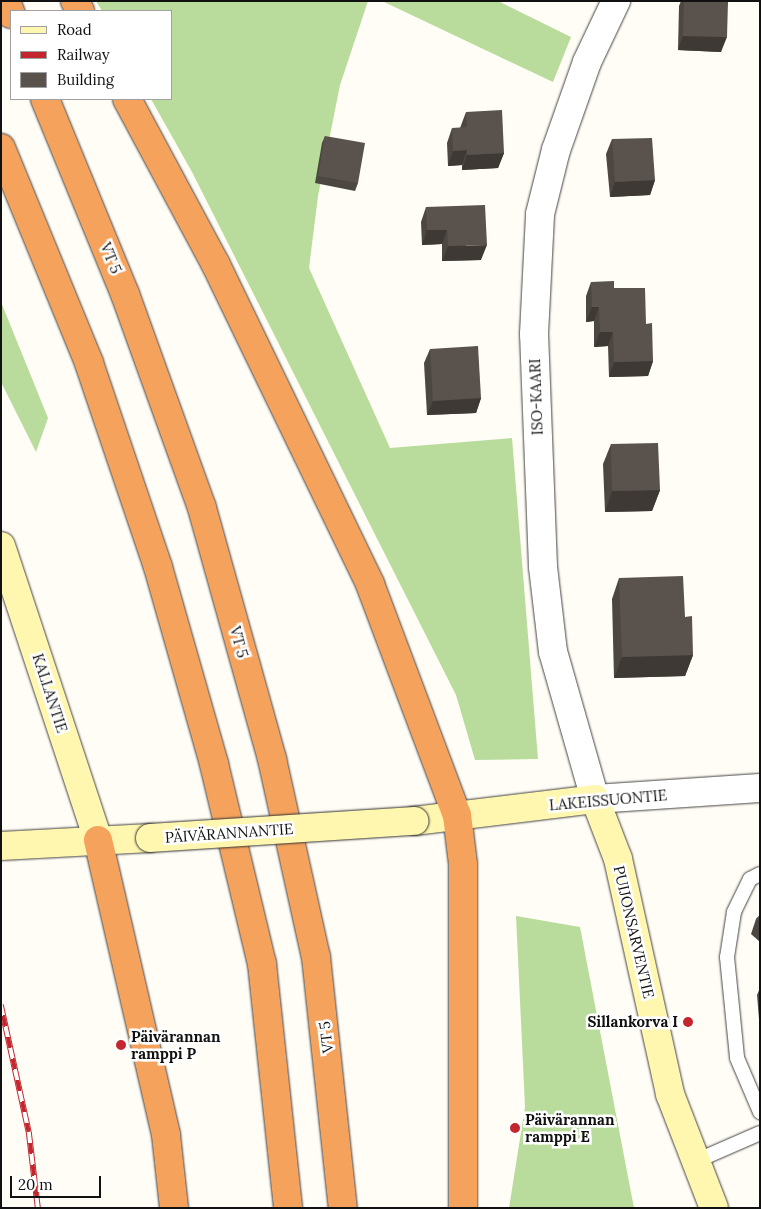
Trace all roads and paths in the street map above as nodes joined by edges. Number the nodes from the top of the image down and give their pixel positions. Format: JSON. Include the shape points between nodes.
{"nodes":[{"id":1,"x":616,"y":1,"type":"edge"},
{"id":2,"x":46,"y":100,"type":"edge"},
{"id":3,"x":128,"y":100,"type":"edge"},
{"id":4,"x":1,"y":148,"type":"edge"},
{"id":5,"x":1,"y":546,"type":"edge"},
{"id":6,"x":760,"y":788,"type":"edge"},
{"id":7,"x":595,"y":799,"type":"junction"},
{"id":8,"x":457,"y":815,"type":"junction"},
{"id":9,"x":98,"y":840,"type":"junction"},
{"id":10,"x":1,"y":846,"type":"edge"},
{"id":11,"x":760,"y":874,"type":"edge"},
{"id":12,"x":760,"y":1112,"type":"edge"},
{"id":13,"x":760,"y":1133,"type":"edge"},
{"id":14,"x":696,"y":1161,"type":"junction"},
{"id":15,"x":174,"y":1208,"type":"edge"},
{"id":16,"x":288,"y":1208,"type":"edge"},
{"id":17,"x":343,"y":1208,"type":"edge"},
{"id":18,"x":463,"y":1208,"type":"edge"},
{"id":19,"x":714,"y":1208,"type":"edge"}],
"edges":[{"from":1,"to":7,"type":"street","name":"ISO-KAARI","via":[[587,62],[540,214],[534,334],[543,566],[553,652]]},
{"from":2,"to":17,"type":"highway","name":"VT 5","via":[[126,294],[202,508],[272,759],[316,957]]},
{"from":3,"to":8,"type":"highway","via":[[216,265],[370,584]]},
{"from":4,"to":16,"type":"highway","via":[[89,363],[158,567],[214,764],[262,964]]},
{"from":5,"to":9,"type":"main road","name":"KALLANTIE"},
{"from":6,"to":7,"type":"street","name":"LAKEISSUONTIE"},
{"from":7,"to":8,"type":"main road","name":"LAKEISSUONTIE"},
{"from":7,"to":14,"type":"main road","name":"PUIJONSARVENTIE","via":[[618,859],[670,1094]]},
{"from":8,"to":9,"type":"main road","name":"PÄIVÄRANNANTIE","bridge":true,"via":[[414,821]]},
{"from":8,"to":18,"type":"highway","via":[[463,864]]},
{"from":9,"to":10,"type":"main road","name":"PÄIVÄRANNANTIE"},
{"from":9,"to":15,"type":"highway","via":[[166,1135]]},
{"from":11,"to":12,"type":"lane","via":[[750,879],[734,912],[727,957],[737,1058]]},
{"from":13,"to":14,"type":"lane"},
{"from":14,"to":19,"type":"main road","name":"PUIJONSARVENTIE"}]}
